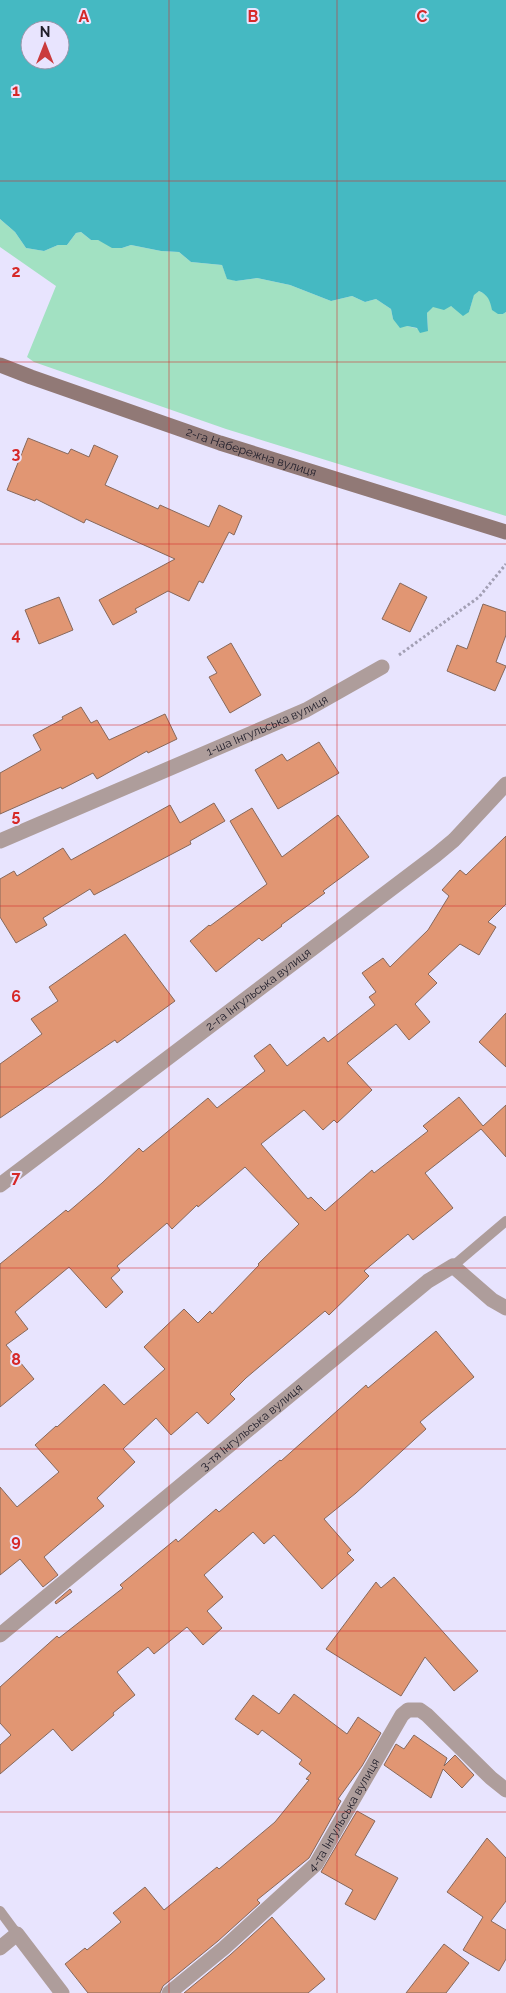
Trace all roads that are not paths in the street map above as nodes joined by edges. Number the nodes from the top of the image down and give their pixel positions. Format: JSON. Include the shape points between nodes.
{"nodes":[{"id":1,"x":0,"y":365,"type":"edge"},
{"id":2,"x":506,"y":532,"type":"edge"},
{"id":3,"x":382,"y":667,"type":"road end"},
{"id":4,"x":506,"y":784,"type":"edge"},
{"id":5,"x":0,"y":841,"type":"edge"},
{"id":6,"x":0,"y":1185,"type":"edge"},
{"id":7,"x":506,"y":1221,"type":"edge"},
{"id":8,"x":452,"y":1266,"type":"junction"},
{"id":9,"x":506,"y":1308,"type":"edge"},
{"id":10,"x":0,"y":1635,"type":"edge"},
{"id":11,"x":506,"y":1790,"type":"edge"},
{"id":12,"x":0,"y":1911,"type":"edge"},
{"id":13,"x":16,"y":1934,"type":"junction"},
{"id":14,"x":0,"y":1948,"type":"edge"},
{"id":15,"x":62,"y":1993,"type":"edge"},
{"id":16,"x":169,"y":1993,"type":"edge"}],
"edges":[{"from":1,"to":2,"type":"main road","name":"2-га Набережна вулиця","via":[[220,443]]},
{"from":3,"to":5,"type":"street","name":"1-ша Інгульська вулиця","via":[[306,710]]},
{"from":4,"to":6,"type":"street","name":"2-га Інгульська вулиця","via":[[436,855]]},
{"from":7,"to":8,"type":"lane"},
{"from":8,"to":9,"type":"street"},
{"from":8,"to":10,"type":"street","name":"3-тя Інгульська вулиця","via":[[428,1281]]},
{"from":11,"to":16,"type":"street","name":"4-та Інгульська вулиця","via":[[427,1715],[420,1710],[408,1710],[402,1715],[316,1864]]},
{"from":12,"to":13,"type":"lane"},
{"from":13,"to":14,"type":"street"},
{"from":13,"to":15,"type":"street"}]}
